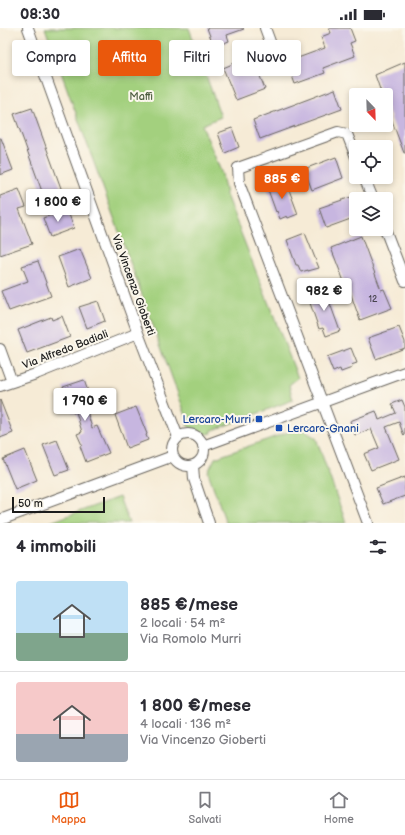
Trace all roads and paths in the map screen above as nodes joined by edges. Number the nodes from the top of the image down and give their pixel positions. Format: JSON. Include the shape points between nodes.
{"nodes":[{"id":1,"x":28,"y":28,"type":"edge"},
{"id":2,"x":265,"y":28,"type":"edge"},
{"id":3,"x":269,"y":40,"type":"edge"},
{"id":4,"x":349,"y":140,"type":"edge"},
{"id":5,"x":388,"y":236,"type":"edge"},
{"id":6,"x":405,"y":280,"type":"edge"},
{"id":7,"x":138,"y":333,"type":"junction"},
{"id":8,"x":0,"y":349,"type":"edge"},
{"id":9,"x":405,"y":372,"type":"edge"},
{"id":10,"x":12,"y":382,"type":"junction"},
{"id":11,"x":0,"y":386,"type":"edge"},
{"id":12,"x":322,"y":402,"type":"junction"},
{"id":13,"x":178,"y":437,"type":"junction"},
{"id":14,"x":204,"y":446,"type":"junction"},
{"id":15,"x":173,"y":456,"type":"junction"},
{"id":16,"x":193,"y":465,"type":"junction"},
{"id":17,"x":0,"y":520,"type":"edge"},
{"id":18,"x":209,"y":523,"type":"edge"},
{"id":19,"x":368,"y":523,"type":"edge"}],
"edges":[{"from":1,"to":7,"type":"street","name":"Via Vincenzo Gioberti"},
{"from":2,"to":3,"type":"street"},
{"from":4,"to":12,"type":"street","via":[[347,134],[338,132],[238,168],[239,183]]},
{"from":5,"to":6,"type":"street"},
{"from":7,"to":10,"type":"street","name":"Via Alfredo Badiali"},
{"from":7,"to":13,"type":"street","name":"Via Vincenzo Gioberti"},
{"from":8,"to":10,"type":"street"},
{"from":9,"to":12,"type":"street"},
{"from":10,"to":11,"type":"street","name":"Via Alfredo Badiali"},
{"from":12,"to":14,"type":"street"},
{"from":12,"to":19,"type":"street"},
{"from":13,"to":14,"type":"street","via":[[182,434],[193,434]]},
{"from":13,"to":15,"type":"street","via":[[172,446]]},
{"from":14,"to":16,"type":"street","via":[[201,459]]},
{"from":15,"to":16,"type":"street","via":[[179,464]]},
{"from":15,"to":17,"type":"street"},
{"from":16,"to":18,"type":"street","via":[[194,479]]}]}
